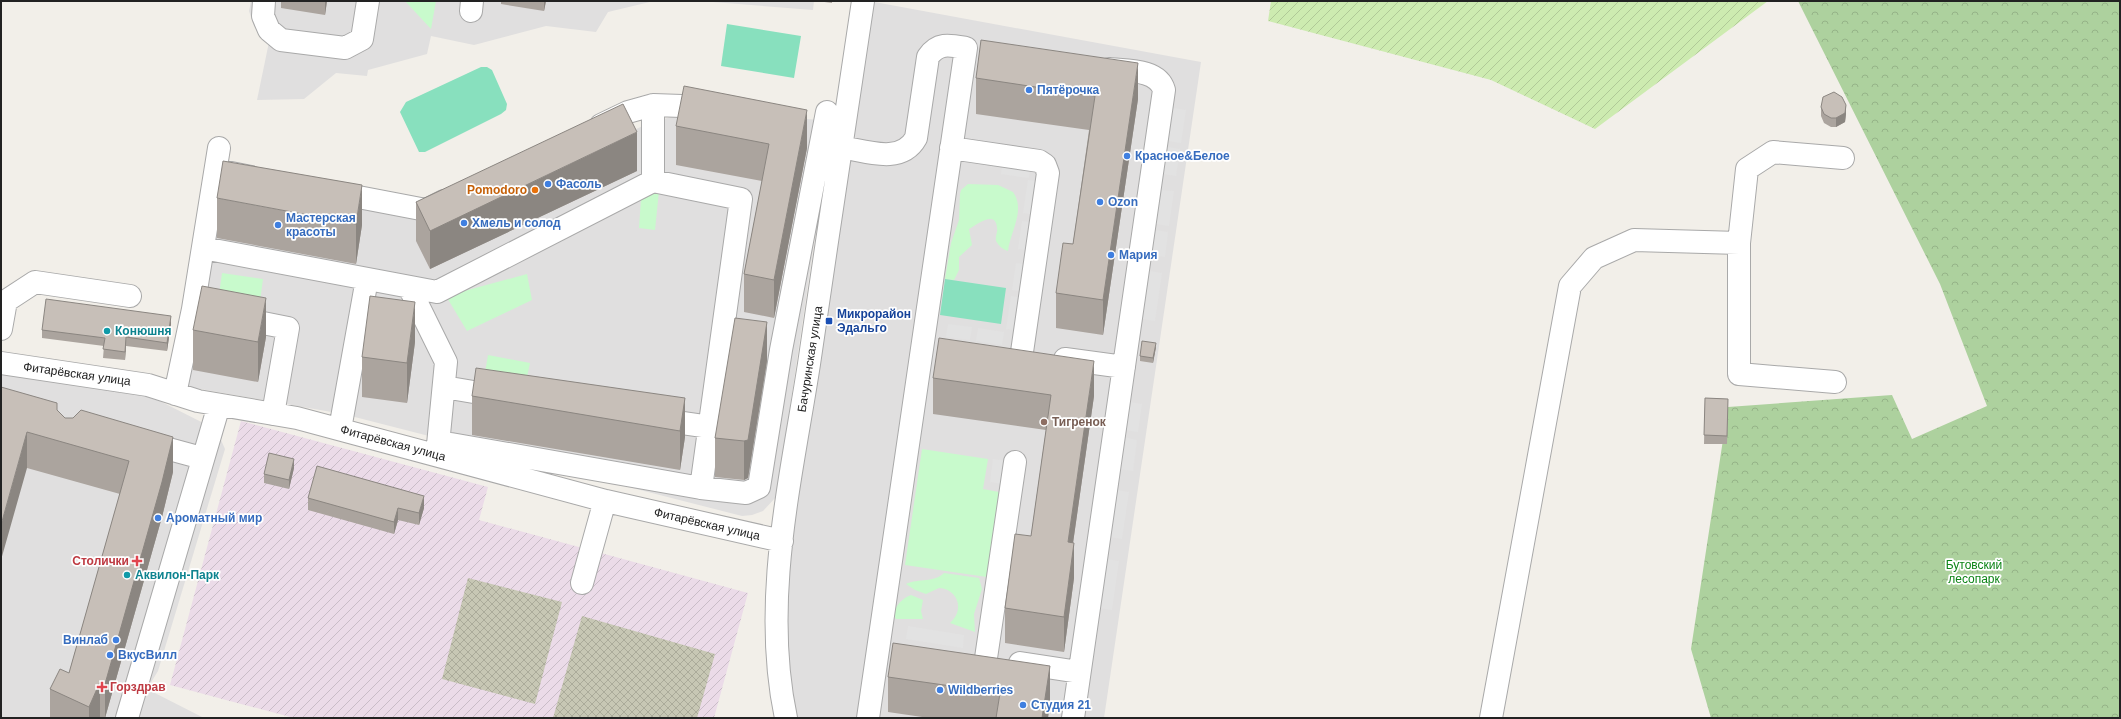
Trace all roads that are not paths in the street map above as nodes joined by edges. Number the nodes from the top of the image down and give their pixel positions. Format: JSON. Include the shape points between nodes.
{"nodes":[{"id":1,"x":264,"y":1,"type":"edge"},
{"id":2,"x":368,"y":1,"type":"edge"},
{"id":3,"x":863,"y":1,"type":"edge"},
{"id":4,"x":966,"y":48,"type":"junction"},
{"id":5,"x":989,"y":51,"type":"edge"},
{"id":6,"x":1089,"y":66,"type":"edge"},
{"id":7,"x":653,"y":105,"type":"junction"},
{"id":8,"x":732,"y":108,"type":"edge"},
{"id":9,"x":803,"y":111,"type":"edge"},
{"id":10,"x":836,"y":113,"type":"junction"},
{"id":11,"x":582,"y":134,"type":"edge"},
{"id":12,"x":841,"y":147,"type":"junction"},
{"id":13,"x":219,"y":148,"type":"dead end"},
{"id":14,"x":951,"y":148,"type":"junction"},
{"id":15,"x":1843,"y":158,"type":"dead end"},
{"id":16,"x":216,"y":170,"type":"junction"},
{"id":17,"x":270,"y":180,"type":"edge"},
{"id":18,"x":653,"y":181,"type":"junction"},
{"id":19,"x":314,"y":189,"type":"edge"},
{"id":20,"x":462,"y":193,"type":"edge"},
{"id":21,"x":1739,"y":243,"type":"junction"},
{"id":22,"x":203,"y":248,"type":"junction"},
{"id":23,"x":367,"y":279,"type":"junction"},
{"id":24,"x":409,"y":287,"type":"junction"},
{"id":25,"x":130,"y":296,"type":"dead end"},
{"id":26,"x":208,"y":312,"type":"junction"},
{"id":27,"x":1,"y":329,"type":"edge"},
{"id":28,"x":923,"y":338,"type":"junction"},
{"id":29,"x":946,"y":341,"type":"edge"},
{"id":30,"x":721,"y":343,"type":"junction"},
{"id":31,"x":999,"y":349,"type":"edge"},
{"id":32,"x":781,"y":350,"type":"junction"},
{"id":33,"x":1022,"y":352,"type":"junction"},
{"id":34,"x":1,"y":363,"type":"edge"},
{"id":35,"x":1124,"y":367,"type":"junction"},
{"id":36,"x":1835,"y":382,"type":"dead end"},
{"id":37,"x":444,"y":387,"type":"junction"},
{"id":38,"x":175,"y":394,"type":"junction"},
{"id":39,"x":522,"y":400,"type":"edge"},
{"id":40,"x":219,"y":405,"type":"junction"},
{"id":41,"x":273,"y":414,"type":"junction"},
{"id":42,"x":633,"y":416,"type":"edge"},
{"id":43,"x":710,"y":427,"type":"junction"},
{"id":44,"x":340,"y":429,"type":"junction"},
{"id":45,"x":127,"y":438,"type":"edge"},
{"id":46,"x":437,"y":455,"type":"junction"},
{"id":47,"x":202,"y":458,"type":"junction"},
{"id":48,"x":1015,"y":462,"type":"dead end"},
{"id":49,"x":701,"y":488,"type":"junction"},
{"id":50,"x":606,"y":501,"type":"junction"},
{"id":51,"x":782,"y":541,"type":"junction"},
{"id":52,"x":582,"y":583,"type":"dead end"},
{"id":53,"x":879,"y":643,"type":"junction"},
{"id":54,"x":902,"y":646,"type":"edge"},
{"id":55,"x":963,"y":655,"type":"edge"},
{"id":56,"x":986,"y":658,"type":"junction"},
{"id":57,"x":1079,"y":672,"type":"junction"},
{"id":58,"x":127,"y":718,"type":"edge"},
{"id":59,"x":786,"y":718,"type":"edge"},
{"id":60,"x":868,"y":718,"type":"edge"},
{"id":61,"x":1073,"y":718,"type":"edge"},
{"id":62,"x":1491,"y":718,"type":"edge"}],
"edges":[{"from":1,"to":2,"type":"street","via":[[263,16],[269,30],[281,40],[345,48],[362,39]]},
{"from":3,"to":10,"type":"street","name":"Бачуринская улица"},
{"from":4,"to":5,"type":"street"},
{"from":4,"to":12,"type":"street","via":[[940,46],[928,57],[916,138],[910,146],[893,155]]},
{"from":4,"to":14,"type":"street"},
{"from":6,"to":35,"type":"street","via":[[1151,75],[1160,80],[1164,90]]},
{"from":7,"to":8,"type":"street"},
{"from":7,"to":11,"type":"street","via":[[628,112]]},
{"from":7,"to":18,"type":"street"},
{"from":9,"to":10,"type":"street"},
{"from":10,"to":12,"type":"street","name":"Бачуринская улица"},
{"from":10,"to":32,"type":"street"},
{"from":12,"to":51,"type":"street","name":"Бачуринская улица"},
{"from":13,"to":16,"type":"street"},
{"from":14,"to":28,"type":"street"},
{"from":14,"to":33,"type":"street","via":[[1039,160],[1047,168]]},
{"from":15,"to":21,"type":"street","via":[[1773,152],[1747,170]]},
{"from":16,"to":17,"type":"street"},
{"from":16,"to":22,"type":"street"},
{"from":18,"to":24,"type":"street","via":[[437,292]]},
{"from":18,"to":30,"type":"street","via":[[741,199]]},
{"from":19,"to":20,"type":"street","via":[[426,210]]},
{"from":21,"to":36,"type":"street","via":[[1739,374]]},
{"from":21,"to":62,"type":"street","via":[[1634,240],[1594,258],[1570,286]]},
{"from":22,"to":23,"type":"street"},
{"from":22,"to":26,"type":"street"},
{"from":23,"to":24,"type":"street"},
{"from":23,"to":44,"type":"street"},
{"from":24,"to":37,"type":"street","via":[[446,362]]},
{"from":25,"to":27,"type":"street","via":[[35,282],[6,301]]},
{"from":26,"to":38,"type":"street"},
{"from":26,"to":41,"type":"street","via":[[288,328]]},
{"from":28,"to":29,"type":"street"},
{"from":28,"to":53,"type":"street"},
{"from":30,"to":32,"type":"street"},
{"from":30,"to":43,"type":"street"},
{"from":31,"to":33,"type":"street"},
{"from":32,"to":49,"type":"street","via":[[759,487],[746,494]]},
{"from":33,"to":35,"type":"street"},
{"from":34,"to":38,"type":"street","name":"Фитарёвская улица","via":[[148,385]]},
{"from":35,"to":57,"type":"street"},
{"from":37,"to":39,"type":"street"},
{"from":37,"to":46,"type":"street"},
{"from":38,"to":40,"type":"street","name":"Фитарёвская улица"},
{"from":40,"to":41,"type":"street","name":"Фитарёвская улица"},
{"from":40,"to":47,"type":"street"},
{"from":41,"to":44,"type":"street","name":"Фитарёвская улица"},
{"from":42,"to":43,"type":"street"},
{"from":43,"to":49,"type":"street"},
{"from":44,"to":46,"type":"street","name":"Фитарёвская улица"},
{"from":45,"to":47,"type":"street"},
{"from":46,"to":49,"type":"street","via":[[451,444]]},
{"from":46,"to":50,"type":"street","name":"Фитарёвская улица"},
{"from":47,"to":58,"type":"street"},
{"from":48,"to":56,"type":"street"},
{"from":50,"to":51,"type":"street","name":"Фитарёвская улица"},
{"from":50,"to":52,"type":"street"},
{"from":51,"to":59,"type":"street","name":"Бачуринская улица","via":[[776,638]]},
{"from":53,"to":54,"type":"street"},
{"from":53,"to":60,"type":"street"},
{"from":55,"to":56,"type":"street"},
{"from":56,"to":57,"type":"street"},
{"from":57,"to":61,"type":"street"}]}
